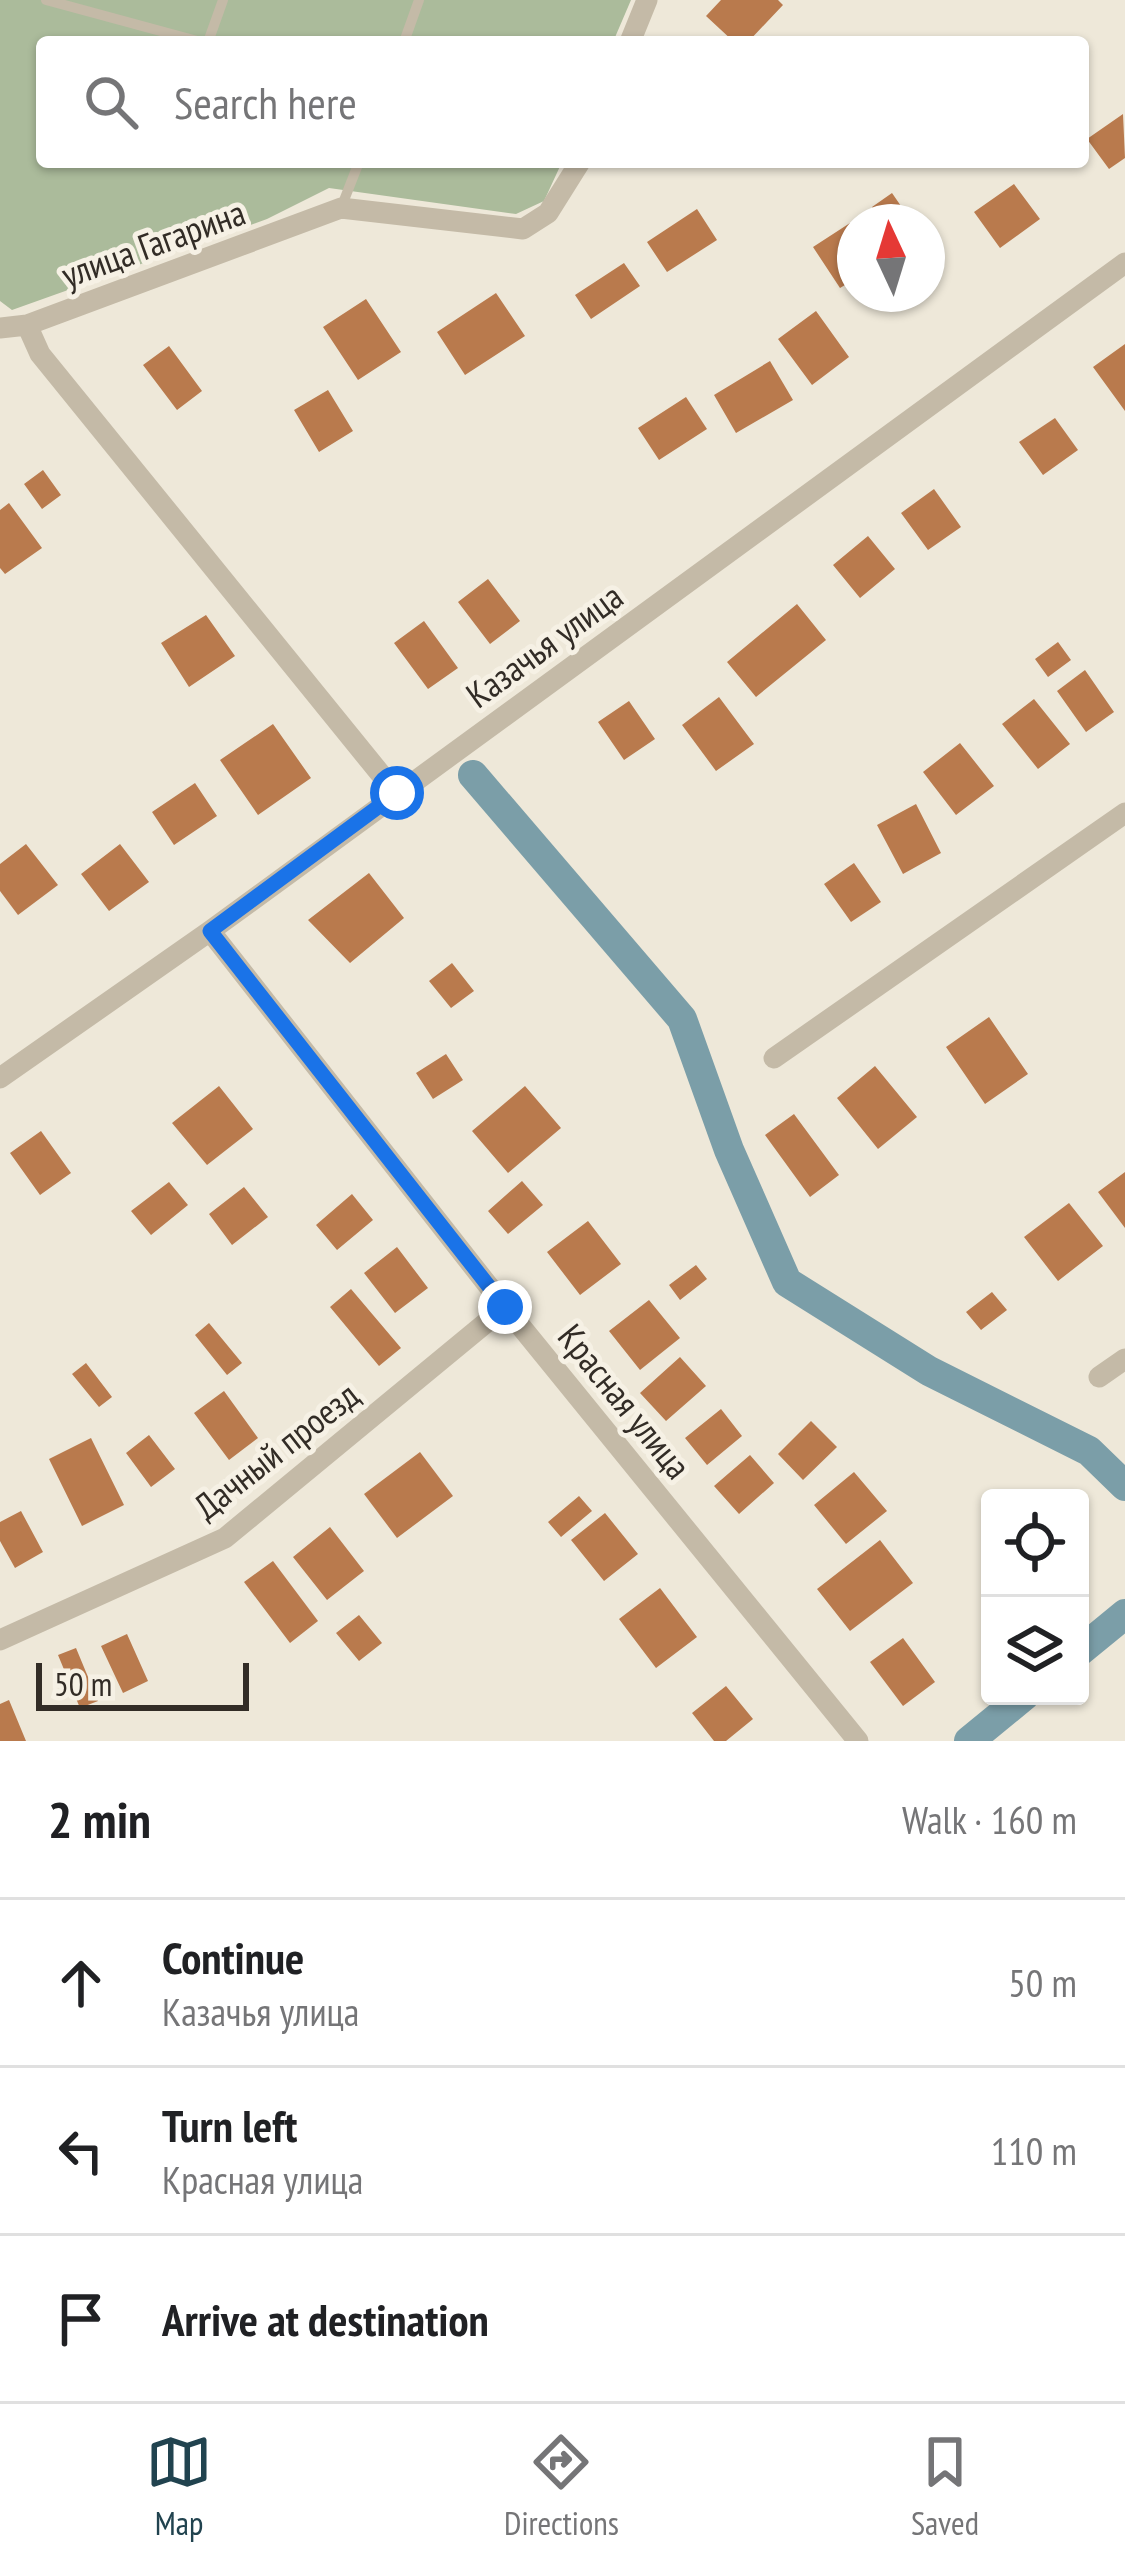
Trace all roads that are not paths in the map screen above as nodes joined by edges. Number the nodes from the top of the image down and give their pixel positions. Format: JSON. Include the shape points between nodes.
{"nodes":[{"id":1,"x":46,"y":0,"type":"edge"},
{"id":2,"x":223,"y":0,"type":"edge"},
{"id":3,"x":419,"y":0,"type":"edge"},
{"id":4,"x":647,"y":0,"type":"edge"},
{"id":5,"x":182,"y":36,"type":"edge"},
{"id":6,"x":208,"y":36,"type":"edge"},
{"id":7,"x":406,"y":36,"type":"edge"},
{"id":8,"x":632,"y":36,"type":"edge"},
{"id":9,"x":356,"y":168,"type":"edge"},
{"id":10,"x":576,"y":168,"type":"edge"},
{"id":11,"x":341,"y":208,"type":"junction"},
{"id":12,"x":1125,"y":263,"type":"edge"},
{"id":13,"x":27,"y":325,"type":"junction"},
{"id":14,"x":0,"y":328,"type":"edge"},
{"id":15,"x":397,"y":793,"type":"junction"},
{"id":16,"x":1125,"y":813,"type":"edge"},
{"id":17,"x":210,"y":931,"type":"junction"},
{"id":18,"x":774,"y":1058,"type":"dead end"},
{"id":19,"x":0,"y":1078,"type":"edge"},
{"id":20,"x":505,"y":1307,"type":"junction"},
{"id":21,"x":1125,"y":1359,"type":"edge"},
{"id":22,"x":1099,"y":1377,"type":"dead end"},
{"id":23,"x":0,"y":1640,"type":"edge"},
{"id":24,"x":858,"y":1741,"type":"edge"}],
"edges":[{"from":1,"to":5,"type":"lane"},
{"from":2,"to":6,"type":"lane"},
{"from":3,"to":7,"type":"lane"},
{"from":4,"to":8,"type":"street"},
{"from":9,"to":11,"type":"lane"},
{"from":10,"to":11,"type":"street","name":"улица Гагарина","via":[[548,213],[523,229]]},
{"from":11,"to":13,"type":"street","name":"улица Гагарина"},
{"from":12,"to":15,"type":"street","name":"Казачья улица"},
{"from":13,"to":14,"type":"street","name":"улица Гагарина"},
{"from":13,"to":15,"type":"street","via":[[40,354]]},
{"from":15,"to":17,"type":"street","name":"Казачья улица"},
{"from":16,"to":18,"type":"street"},
{"from":17,"to":19,"type":"street","name":"Казачья улица"},
{"from":17,"to":20,"type":"street","name":"Красная улица"},
{"from":20,"to":23,"type":"street","name":"Дачный проезд","via":[[225,1538]]},
{"from":20,"to":24,"type":"street","name":"Красная улица"},
{"from":21,"to":22,"type":"street"}]}
